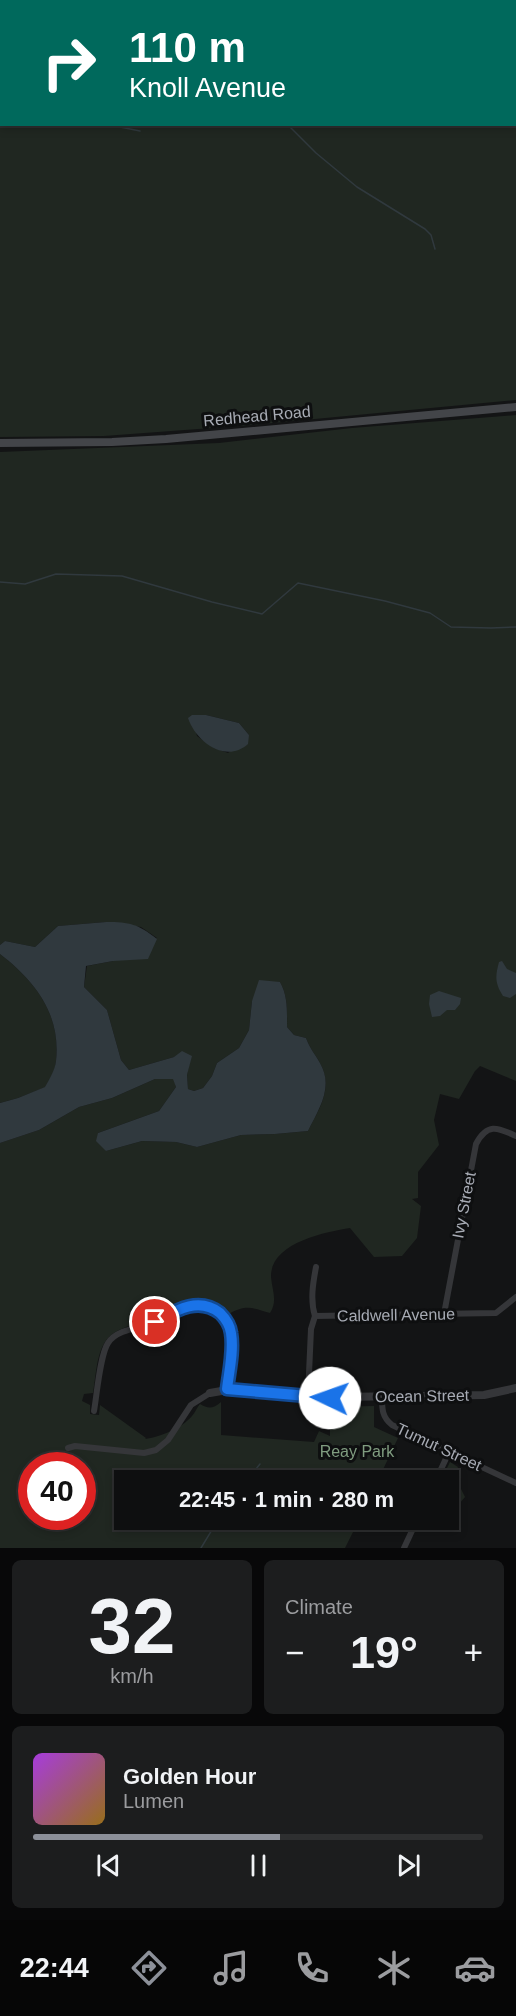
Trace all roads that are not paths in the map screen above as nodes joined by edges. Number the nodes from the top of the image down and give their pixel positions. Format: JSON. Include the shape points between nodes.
{"nodes":[{"id":1,"x":516,"y":406,"type":"edge"},
{"id":2,"x":0,"y":443,"type":"edge"},
{"id":3,"x":516,"y":1136,"type":"edge"},
{"id":4,"x":316,"y":1267,"type":"dead end"},
{"id":5,"x":516,"y":1297,"type":"edge"},
{"id":6,"x":444,"y":1314,"type":"junction"},
{"id":7,"x":315,"y":1316,"type":"junction"},
{"id":8,"x":516,"y":1388,"type":"edge"},
{"id":9,"x":227,"y":1389,"type":"junction"},
{"id":10,"x":210,"y":1393,"type":"joint"},
{"id":11,"x":308,"y":1396,"type":"junction"},
{"id":12,"x":382,"y":1397,"type":"junction"},
{"id":13,"x":94,"y":1411,"type":"dead end"},
{"id":14,"x":68,"y":1448,"type":"dead end"},
{"id":15,"x":449,"y":1452,"type":"junction"},
{"id":16,"x":441,"y":1470,"type":"edge"},
{"id":17,"x":516,"y":1483,"type":"edge"},
{"id":18,"x":412,"y":1530,"type":"edge"},
{"id":19,"x":404,"y":1548,"type":"edge"}],
"edges":[{"from":1,"to":2,"type":"main road","name":"Redhead Road","via":[[166,439]]},
{"from":3,"to":6,"type":"street","name":"Ivy Street","via":[[493,1128],[481,1135],[476,1144]]},
{"from":4,"to":7,"type":"street","via":[[312,1307]]},
{"from":5,"to":6,"type":"street","name":"Caldwell Avenue","via":[[496,1313]]},
{"from":6,"to":7,"type":"street","name":"Caldwell Avenue"},
{"from":7,"to":11,"type":"street","name":"Caldwell Avenue"},
{"from":8,"to":12,"type":"street","name":"Ocean Street","via":[[484,1395]]},
{"from":9,"to":10,"type":"street","name":"Ocean Street"},
{"from":9,"to":11,"type":"street","name":"Ocean Street"},
{"from":9,"to":13,"type":"street","via":[[232,1341],[228,1323],[214,1309],[194,1305],[112,1338],[104,1353]]},
{"from":10,"to":14,"type":"street","name":"Ocean Street","via":[[191,1405],[168,1440],[156,1450],[144,1453]]},
{"from":11,"to":12,"type":"street","name":"Ocean Street"},
{"from":12,"to":15,"type":"street","name":"Tumut Street","via":[[383,1412],[392,1425]]},
{"from":15,"to":16,"type":"street"},
{"from":15,"to":17,"type":"street","name":"Tumut Street"},
{"from":18,"to":19,"type":"street"}]}
